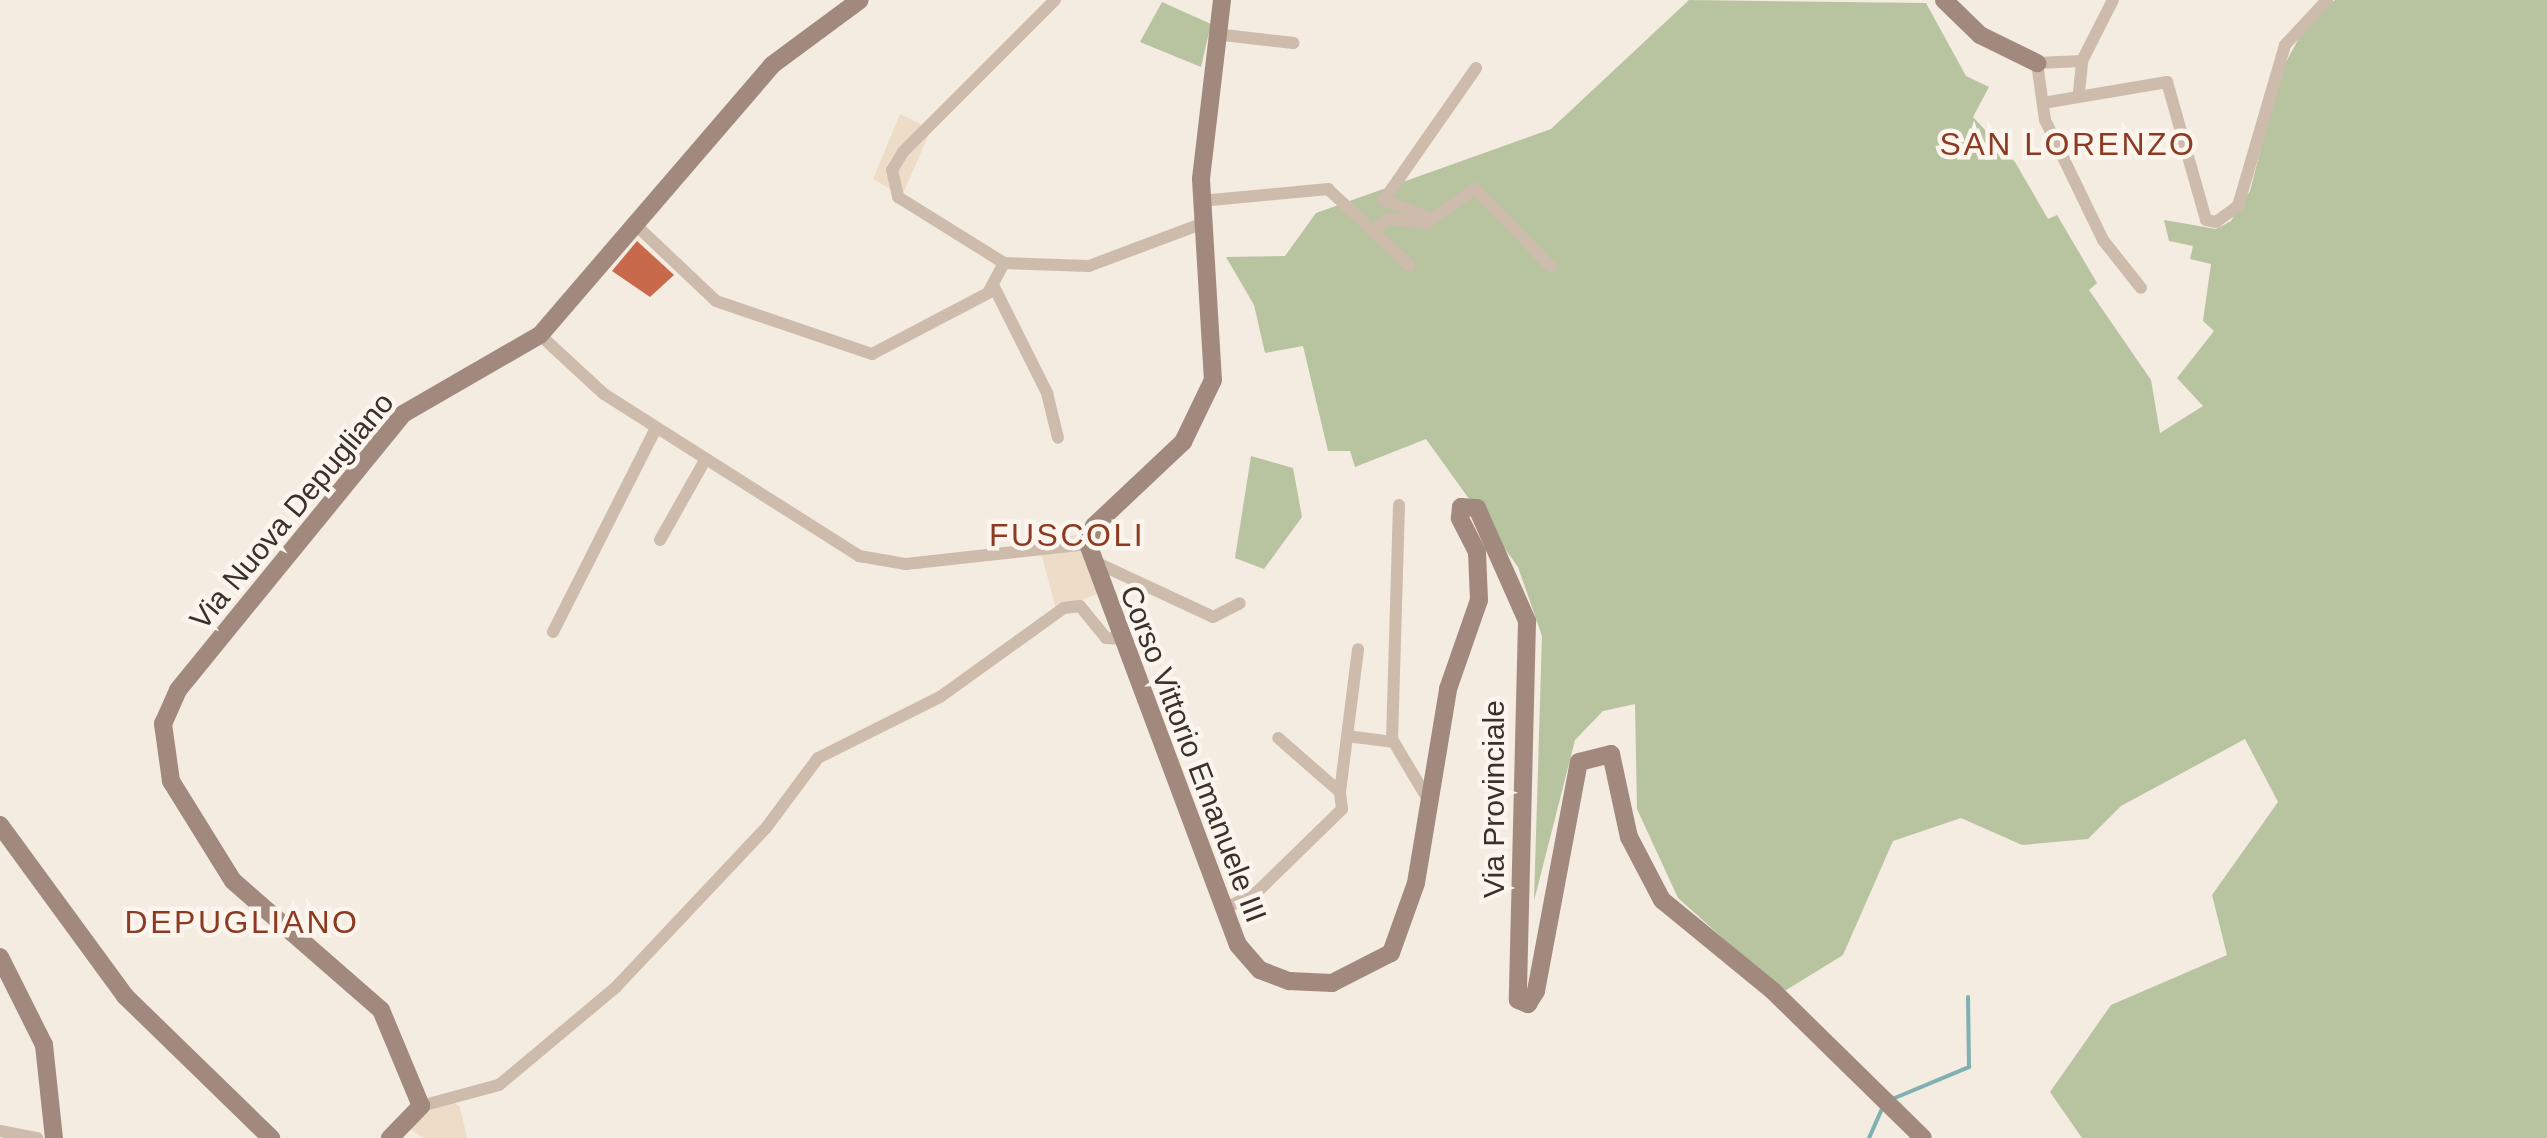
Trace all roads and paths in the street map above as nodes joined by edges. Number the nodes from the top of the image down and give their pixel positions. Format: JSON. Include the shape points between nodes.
{"nodes":[{"id":1,"x":860,"y":0,"type":"edge"},
{"id":2,"x":1055,"y":0,"type":"edge"},
{"id":3,"x":1222,"y":0,"type":"edge"},
{"id":4,"x":1944,"y":0,"type":"edge"},
{"id":5,"x":2112,"y":0,"type":"edge"},
{"id":6,"x":2326,"y":0,"type":"edge"},
{"id":7,"x":1216,"y":34,"type":"junction"},
{"id":8,"x":1293,"y":43,"type":"dead end"},
{"id":9,"x":2082,"y":61,"type":"junction"},
{"id":10,"x":2037,"y":63,"type":"junction"},
{"id":11,"x":1476,"y":68,"type":"dead end"},
{"id":12,"x":2078,"y":92,"type":"junction"},
{"id":13,"x":2043,"y":103,"type":"junction"},
{"id":14,"x":1200,"y":200,"type":"junction"},
{"id":15,"x":1433,"y":218,"type":"junction"},
{"id":16,"x":1201,"y":224,"type":"junction"},
{"id":17,"x":639,"y":228,"type":"junction"},
{"id":18,"x":1375,"y":229,"type":"junction"},
{"id":19,"x":1004,"y":264,"type":"junction"},
{"id":20,"x":1410,"y":266,"type":"dead end"},
{"id":21,"x":1551,"y":267,"type":"dead end"},
{"id":22,"x":994,"y":287,"type":"junction"},
{"id":23,"x":2141,"y":288,"type":"dead end"},
{"id":24,"x":540,"y":334,"type":"junction"},
{"id":25,"x":656,"y":430,"type":"junction"},
{"id":26,"x":1058,"y":438,"type":"dead end"},
{"id":27,"x":705,"y":460,"type":"junction"},
{"id":28,"x":1399,"y":505,"type":"dead end"},
{"id":29,"x":660,"y":540,"type":"dead end"},
{"id":30,"x":1089,"y":552,"type":"junction"},
{"id":31,"x":1240,"y":603,"type":"dead end"},
{"id":32,"x":553,"y":632,"type":"dead end"},
{"id":33,"x":1123,"y":639,"type":"junction"},
{"id":34,"x":1358,"y":649,"type":"dead end"},
{"id":35,"x":1347,"y":736,"type":"junction"},
{"id":36,"x":1278,"y":738,"type":"dead end"},
{"id":37,"x":1394,"y":742,"type":"junction"},
{"id":38,"x":1340,"y":792,"type":"junction"},
{"id":39,"x":1431,"y":804,"type":"junction"},
{"id":40,"x":0,"y":825,"type":"edge"},
{"id":41,"x":1226,"y":908,"type":"junction"},
{"id":42,"x":0,"y":957,"type":"edge"},
{"id":43,"x":1260,"y":970,"type":"joint"},
{"id":44,"x":421,"y":1106,"type":"junction"},
{"id":45,"x":0,"y":1130,"type":"edge"},
{"id":46,"x":397,"y":1132,"type":"edge"},
{"id":47,"x":1919,"y":1132,"type":"edge"},
{"id":48,"x":37,"y":1138,"type":"edge"},
{"id":49,"x":54,"y":1138,"type":"edge"},
{"id":50,"x":272,"y":1138,"type":"edge"}],
"edges":[{"from":1,"to":17,"type":"street","name":"Via Nuova Depugliano","via":[[772,66]]},
{"from":2,"to":19,"type":"street","via":[[930,122],[892,170],[898,197]]},
{"from":3,"to":7,"type":"street"},
{"from":4,"to":10,"type":"street","via":[[1980,34]]},
{"from":5,"to":9,"type":"street"},
{"from":6,"to":12,"type":"street","via":[[2285,45],[2238,206],[2216,222],[2206,220],[2167,82]]},
{"from":7,"to":8,"type":"street"},
{"from":7,"to":14,"type":"street"},
{"from":9,"to":10,"type":"street"},
{"from":9,"to":12,"type":"street"},
{"from":10,"to":13,"type":"street"},
{"from":11,"to":15,"type":"street","via":[[1384,200]]},
{"from":12,"to":13,"type":"street"},
{"from":13,"to":23,"type":"street","via":[[2103,240]]},
{"from":14,"to":16,"type":"street"},
{"from":14,"to":18,"type":"street","via":[[1328,190]]},
{"from":15,"to":18,"type":"street","via":[[1386,219]]},
{"from":15,"to":21,"type":"street","via":[[1481,191]]},
{"from":16,"to":19,"type":"street","via":[[1089,266]]},
{"from":16,"to":30,"type":"street","via":[[1216,344],[1205,411]]},
{"from":17,"to":22,"type":"street","via":[[716,301],[872,354]]},
{"from":17,"to":24,"type":"street","name":"Via Nuova Depugliano"},
{"from":18,"to":20,"type":"street"},
{"from":19,"to":22,"type":"street"},
{"from":22,"to":26,"type":"street","via":[[1048,393]]},
{"from":24,"to":25,"type":"street"},
{"from":24,"to":44,"type":"street","name":"Via Nuova Depugliano","via":[[403,414],[178,690],[162,724],[170,781],[233,881],[367,994]]},
{"from":25,"to":27,"type":"street"},
{"from":25,"to":32,"type":"street"},
{"from":27,"to":29,"type":"street"},
{"from":27,"to":30,"type":"street","via":[[827,541],[880,562]]},
{"from":28,"to":37,"type":"street"},
{"from":30,"to":31,"type":"street","via":[[1213,616]]},
{"from":30,"to":33,"type":"street","name":"Corso Vittorio Emanuele III"},
{"from":33,"to":41,"type":"street","name":"Corso Vittorio Emanuele III"},
{"from":33,"to":44,"type":"street","via":[[1106,638],[1080,606],[1064,608],[940,697],[818,758],[766,828],[616,987],[499,1086]]},
{"from":34,"to":35,"type":"street"},
{"from":35,"to":37,"type":"street"},
{"from":35,"to":38,"type":"street"},
{"from":36,"to":38,"type":"street"},
{"from":37,"to":39,"type":"street"},
{"from":38,"to":41,"type":"street","via":[[1342,810]]},
{"from":39,"to":43,"type":"street","name":"Via Provinciale","via":[[1391,953],[1332,983]]},
{"from":39,"to":47,"type":"street","name":"Via Provinciale","via":[[1448,689],[1480,600],[1476,552],[1460,518],[1461,507],[1477,508],[1527,620],[1518,1000],[1528,1004],[1536,991],[1579,762],[1610,754],[1629,837],[1662,900]]},
{"from":40,"to":50,"type":"street","via":[[125,996]]},
{"from":41,"to":43,"type":"street","name":"Corso Vittorio Emanuele III","via":[[1238,945]]},
{"from":42,"to":49,"type":"street","via":[[44,1045]]},
{"from":44,"to":46,"type":"street"},
{"from":45,"to":48,"type":"street"}]}
